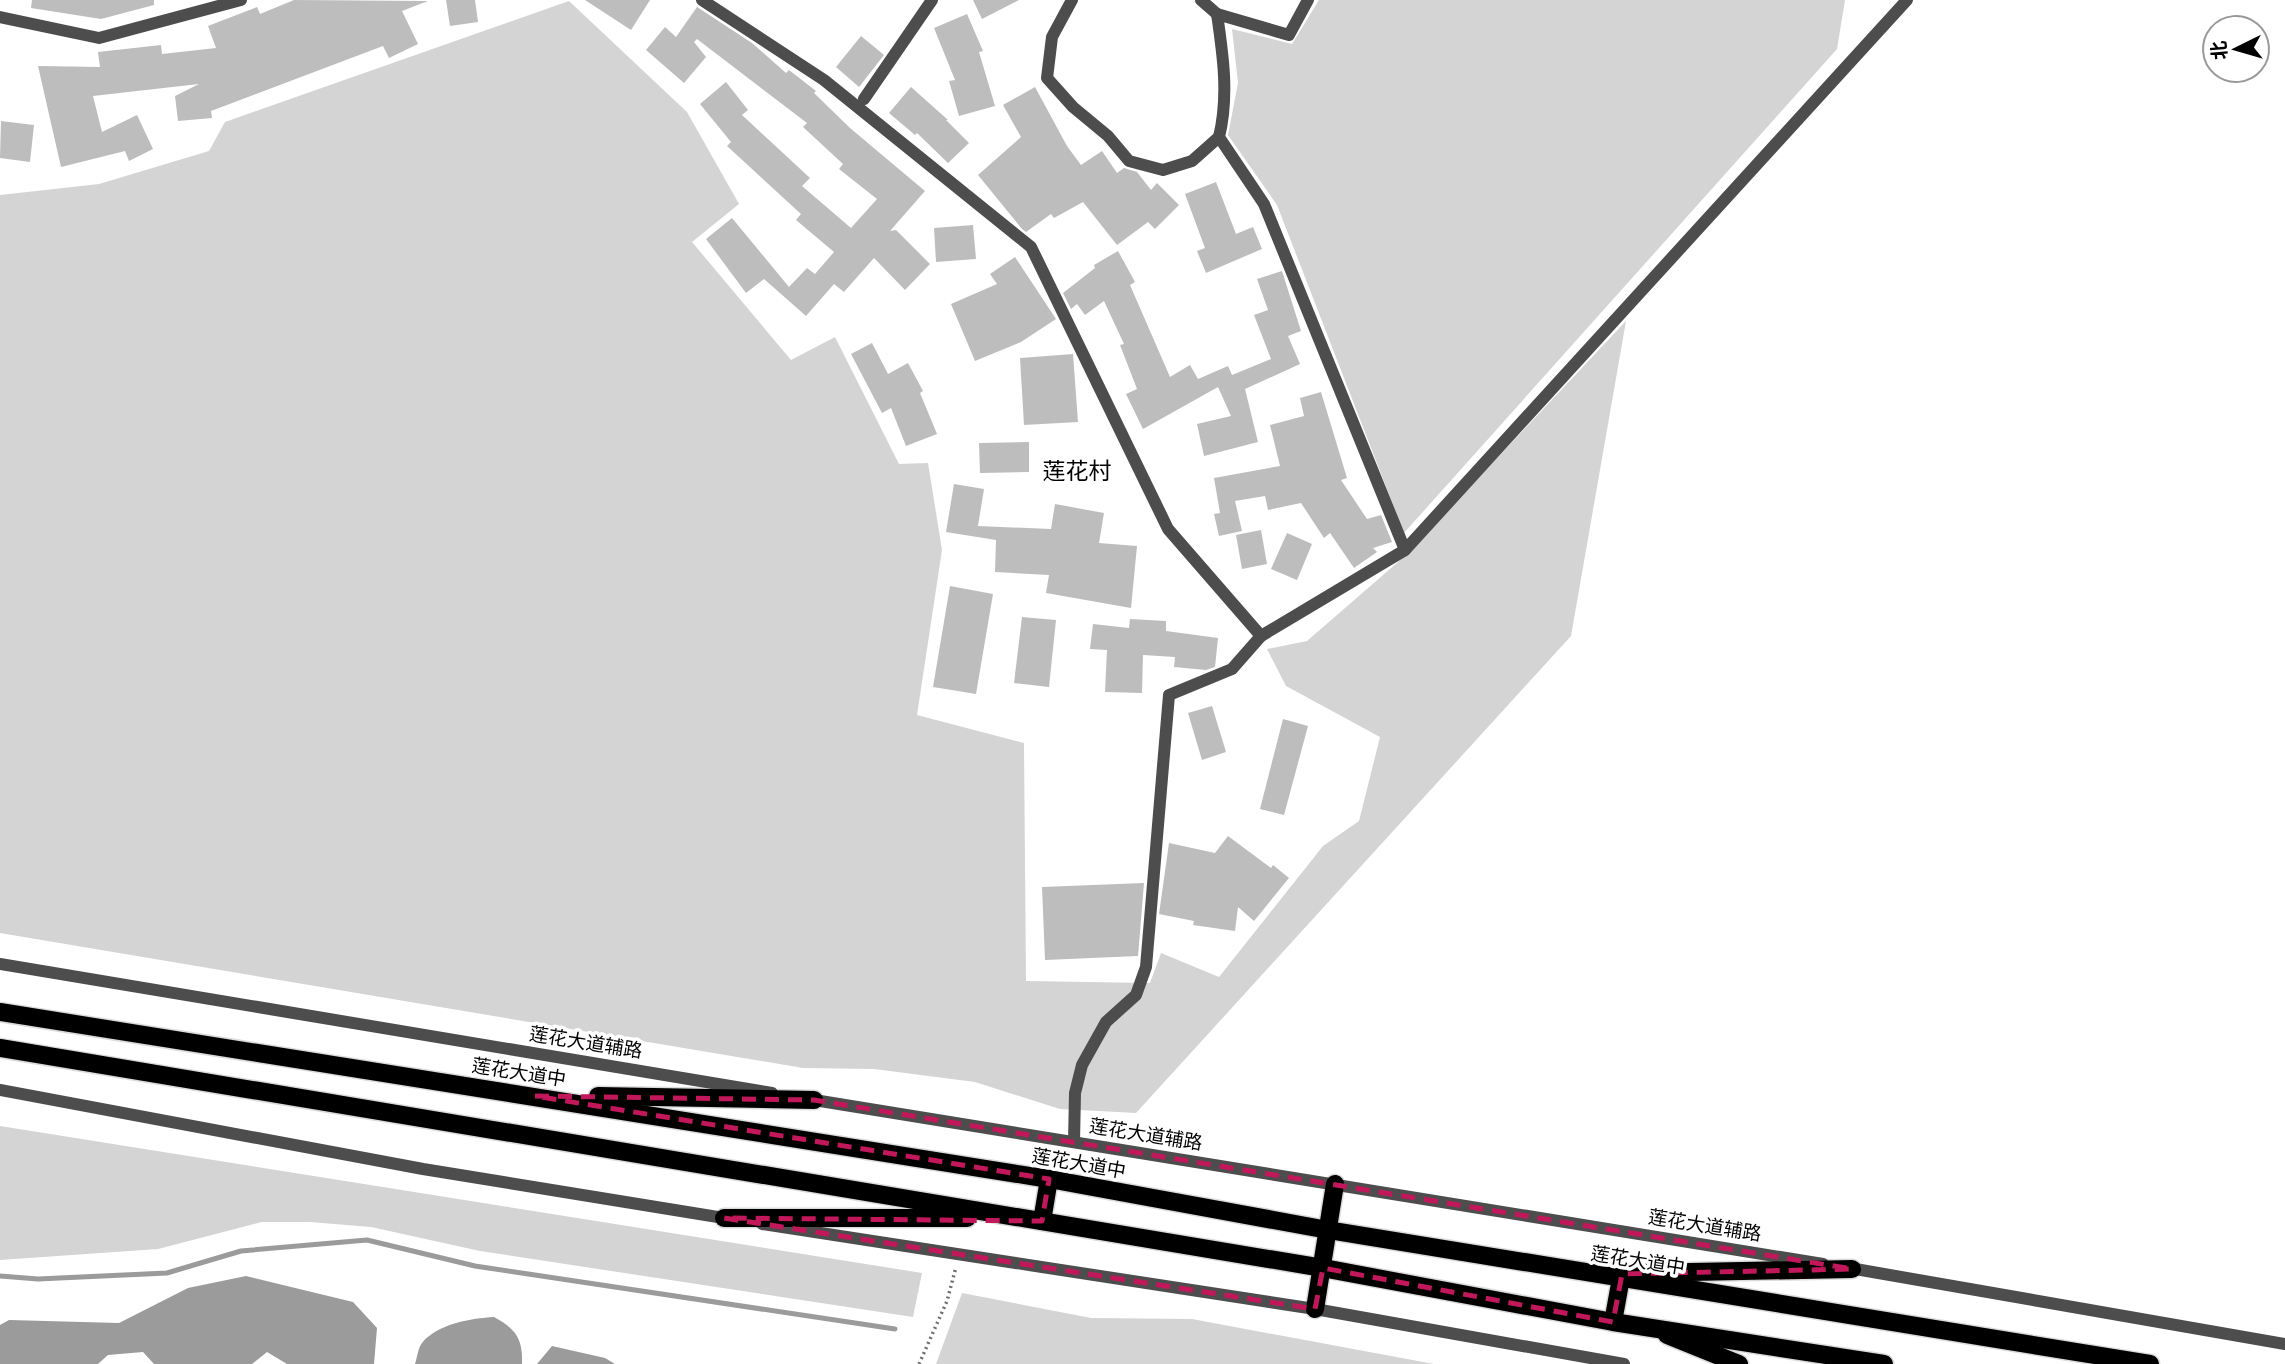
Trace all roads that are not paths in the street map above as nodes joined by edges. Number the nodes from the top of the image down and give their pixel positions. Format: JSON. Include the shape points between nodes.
{"nodes":[{"id":1,"x":241,"y":0,"type":"edge"},
{"id":2,"x":702,"y":0,"type":"edge"},
{"id":3,"x":932,"y":0,"type":"edge"},
{"id":4,"x":1072,"y":0,"type":"edge"},
{"id":5,"x":1201,"y":0,"type":"edge"},
{"id":6,"x":1308,"y":0,"type":"edge"},
{"id":7,"x":1907,"y":0,"type":"edge"},
{"id":8,"x":1217,"y":14,"type":"junction"},
{"id":9,"x":0,"y":17,"type":"edge"},
{"id":10,"x":864,"y":99,"type":"dead end"},
{"id":11,"x":1219,"y":138,"type":"junction"},
{"id":12,"x":1405,"y":550,"type":"junction"},
{"id":13,"x":1261,"y":636,"type":"junction"},
{"id":14,"x":0,"y":964,"type":"edge"},
{"id":15,"x":0,"y":1012,"type":"edge"},
{"id":16,"x":0,"y":1048,"type":"edge"},
{"id":17,"x":0,"y":1090,"type":"edge"},
{"id":18,"x":535,"y":1096,"type":"junction"},
{"id":19,"x":814,"y":1100,"type":"junction"},
{"id":20,"x":1074,"y":1142,"type":"junction"},
{"id":21,"x":1049,"y":1179,"type":"junction"},
{"id":22,"x":1335,"y":1184,"type":"junction"},
{"id":23,"x":724,"y":1218,"type":"junction"},
{"id":24,"x":1020,"y":1218,"type":"junction"},
{"id":25,"x":1042,"y":1221,"type":"junction"},
{"id":26,"x":1328,"y":1230,"type":"junction"},
{"id":27,"x":1323,"y":1268,"type":"junction"},
{"id":28,"x":1852,"y":1269,"type":"junction"},
{"id":29,"x":1595,"y":1274,"type":"junction"},
{"id":30,"x":1621,"y":1278,"type":"junction"},
{"id":31,"x":1315,"y":1309,"type":"junction"},
{"id":32,"x":1613,"y":1321,"type":"junction"},
{"id":33,"x":1634,"y":1323,"type":"junction"},
{"id":34,"x":2285,"y":1344,"type":"edge"},
{"id":35,"x":1624,"y":1364,"type":"edge"},
{"id":36,"x":1739,"y":1364,"type":"edge"},
{"id":37,"x":1884,"y":1364,"type":"edge"},
{"id":38,"x":2150,"y":1364,"type":"edge"}],
"edges":[{"from":1,"to":9,"type":"street","via":[[99,37]]},
{"from":2,"to":13,"type":"street","via":[[824,80],[1031,247],[1168,529]]},
{"from":3,"to":10,"type":"street"},
{"from":4,"to":11,"type":"street","via":[[1052,37],[1047,78],[1129,161],[1163,170],[1192,161]]},
{"from":5,"to":8,"type":"street"},
{"from":6,"to":8,"type":"street","via":[[1289,35]]},
{"from":7,"to":12,"type":"street"},
{"from":8,"to":11,"type":"street","via":[[1225,111]]},
{"from":11,"to":12,"type":"street","via":[[1264,204]]},
{"from":12,"to":13,"type":"street"},
{"from":13,"to":20,"type":"street","via":[[1233,670],[1169,695],[1146,967],[1136,995],[1106,1022],[1082,1065],[1075,1093]]},
{"from":14,"to":19,"type":"street","name":"莲花大道辅路"},
{"from":15,"to":18,"type":"main road","name":"莲花大道中"},
{"from":16,"to":24,"type":"main road"},
{"from":17,"to":23,"type":"street","via":[[423,1169]]},
{"from":18,"to":19,"type":"main road"},
{"from":18,"to":21,"type":"main road","name":"莲花大道中"},
{"from":19,"to":20,"type":"street","name":"莲花大道辅路"},
{"from":20,"to":22,"type":"street","name":"莲花大道辅路"},
{"from":21,"to":25,"type":"main road"},
{"from":21,"to":26,"type":"main road","name":"莲花大道中"},
{"from":22,"to":26,"type":"main road"},
{"from":22,"to":28,"type":"street","name":"莲花大道辅路"},
{"from":23,"to":24,"type":"main road"},
{"from":23,"to":31,"type":"street"},
{"from":24,"to":25,"type":"main road"},
{"from":25,"to":27,"type":"main road"},
{"from":26,"to":27,"type":"main road"},
{"from":26,"to":29,"type":"main road","name":"莲花大道中"},
{"from":27,"to":31,"type":"main road"},
{"from":27,"to":32,"type":"main road"},
{"from":28,"to":29,"type":"main road"},
{"from":28,"to":34,"type":"street","name":"莲花大道辅路"},
{"from":29,"to":30,"type":"main road","name":"莲花大道中"},
{"from":30,"to":32,"type":"main road"},
{"from":30,"to":38,"type":"main road","name":"莲花大道中"},
{"from":31,"to":35,"type":"street"},
{"from":32,"to":33,"type":"main road"},
{"from":33,"to":36,"type":"main road"},
{"from":33,"to":37,"type":"main road"}]}
